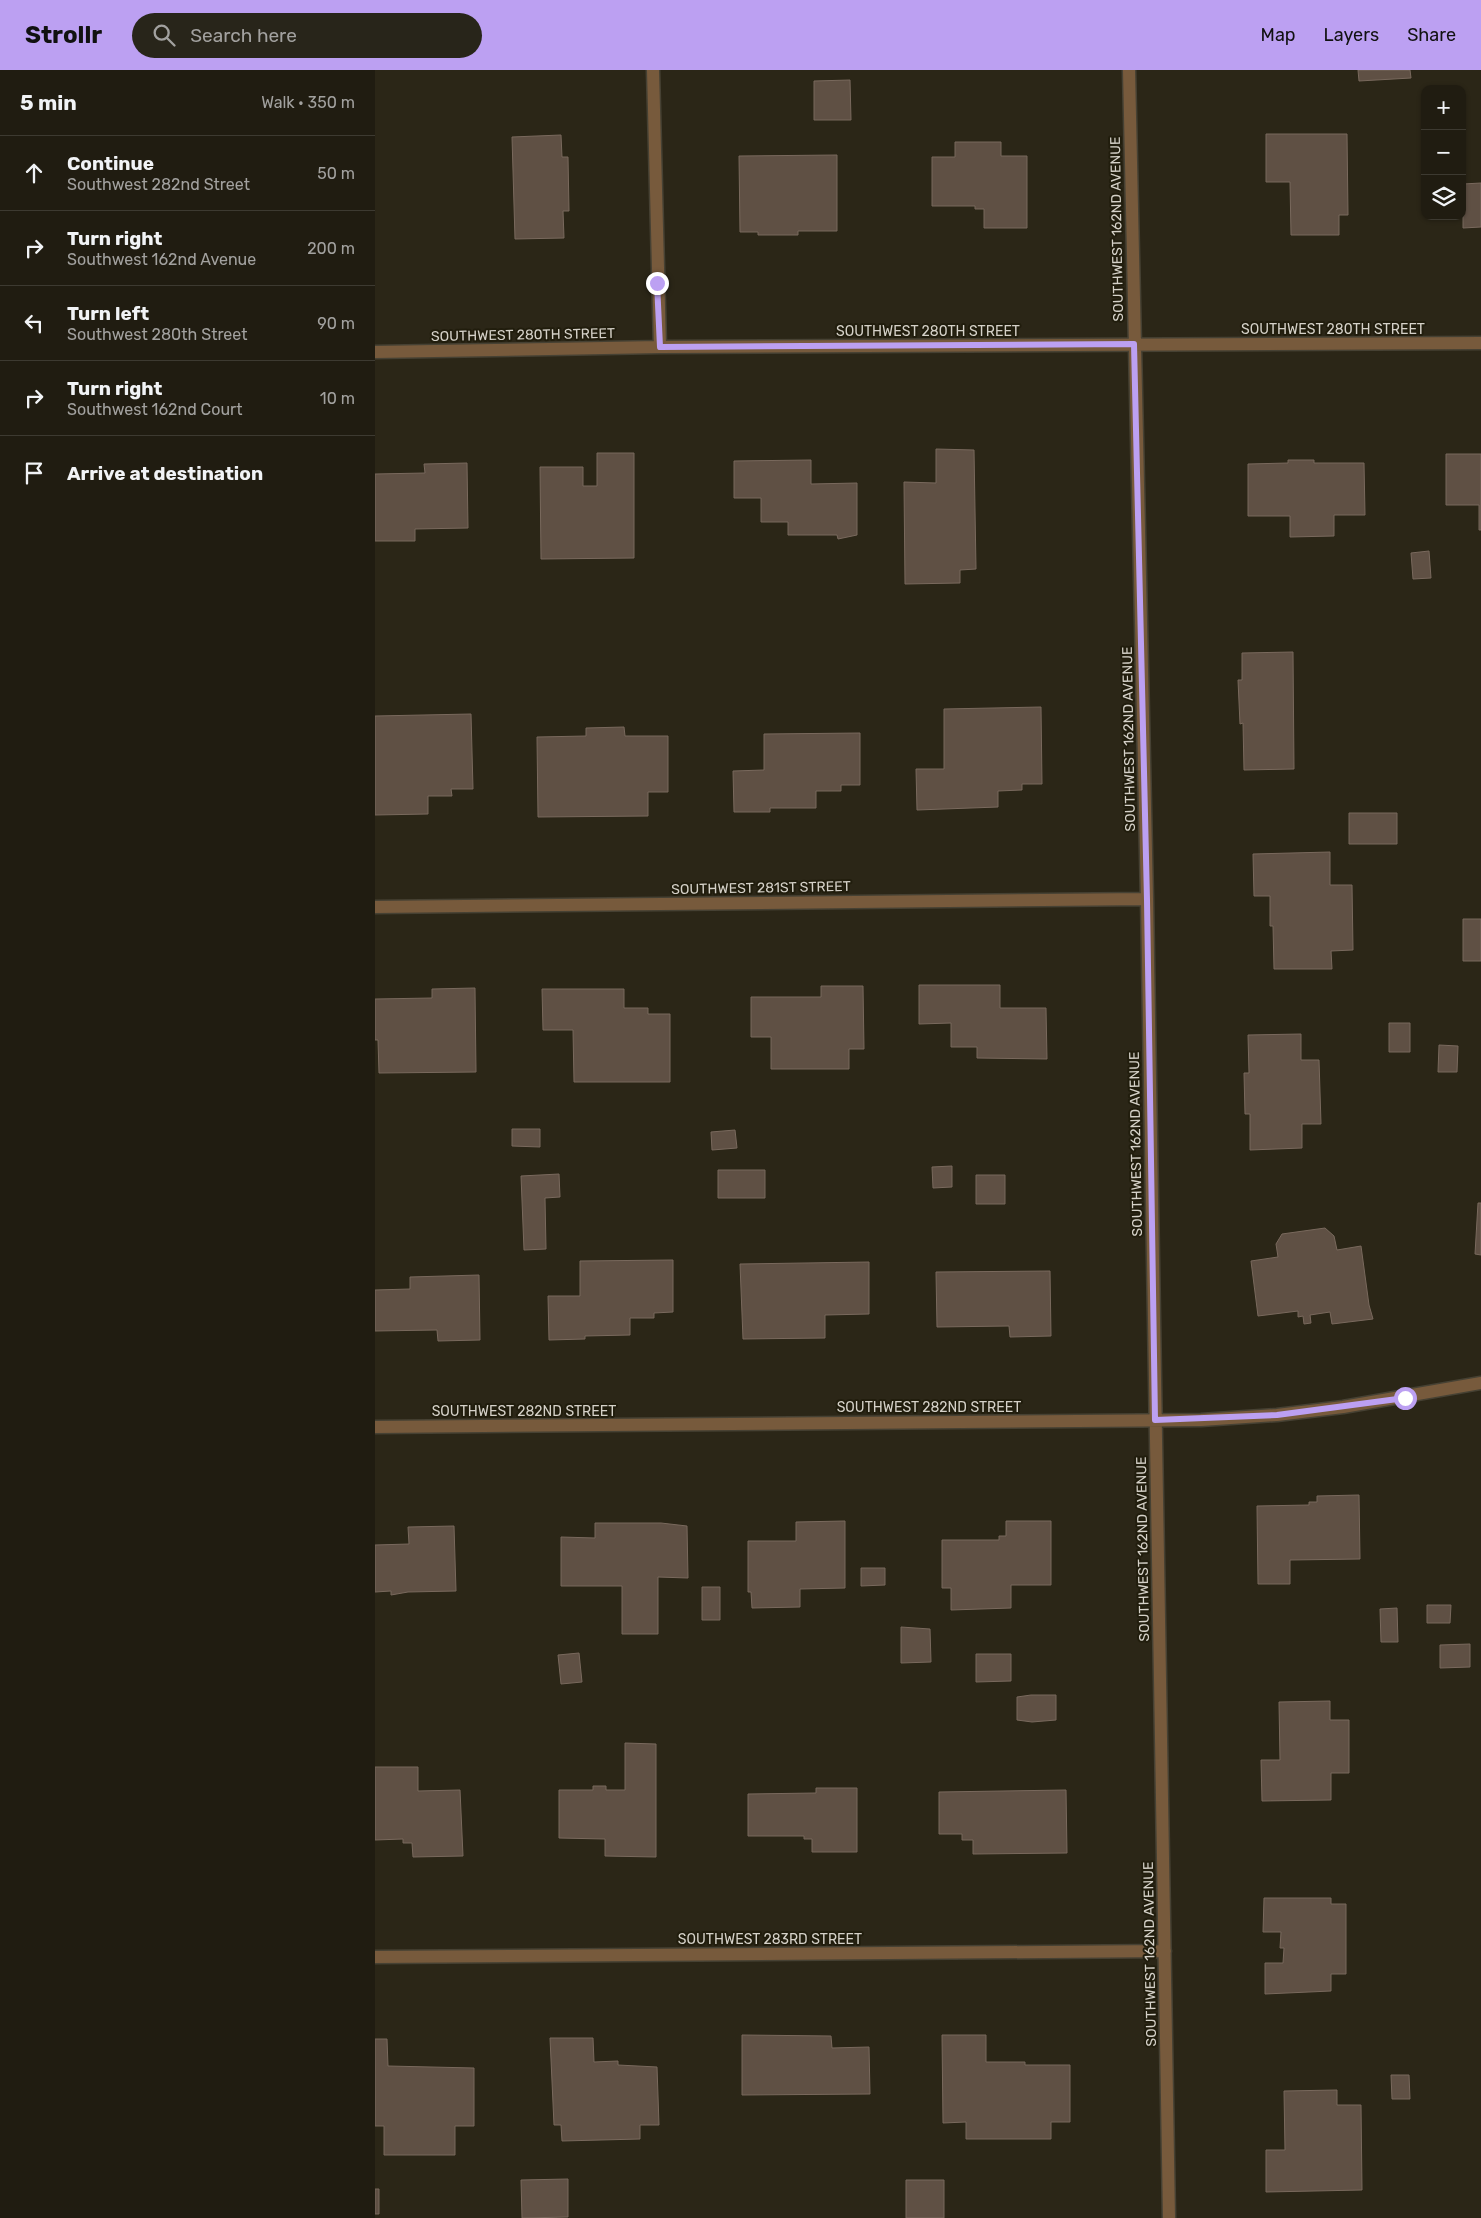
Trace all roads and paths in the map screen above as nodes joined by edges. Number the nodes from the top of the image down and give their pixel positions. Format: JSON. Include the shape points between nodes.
{"nodes":[{"id":1,"x":653,"y":70,"type":"edge"},
{"id":2,"x":1129,"y":70,"type":"edge"},
{"id":3,"x":1481,"y":343,"type":"edge"},
{"id":4,"x":1134,"y":344,"type":"junction"},
{"id":5,"x":660,"y":347,"type":"junction"},
{"id":6,"x":375,"y":352,"type":"edge"},
{"id":7,"x":1147,"y":900,"type":"junction"},
{"id":8,"x":375,"y":907,"type":"edge"},
{"id":9,"x":1481,"y":1382,"type":"edge"},
{"id":10,"x":1155,"y":1420,"type":"junction"},
{"id":11,"x":375,"y":1427,"type":"edge"},
{"id":12,"x":1165,"y":1951,"type":"junction"},
{"id":13,"x":375,"y":1957,"type":"edge"},
{"id":14,"x":1169,"y":2218,"type":"edge"}],
"edges":[{"from":1,"to":5,"type":"street"},
{"from":2,"to":4,"type":"street","name":"SOUTHWEST 162ND AVENUE"},
{"from":3,"to":4,"type":"street","name":"SOUTHWEST 280TH STREET"},
{"from":4,"to":5,"type":"street","name":"SOUTHWEST 280TH STREET"},
{"from":4,"to":7,"type":"street","name":"SOUTHWEST 162ND AVENUE"},
{"from":5,"to":6,"type":"street","name":"SOUTHWEST 280TH STREET"},
{"from":7,"to":8,"type":"street","name":"SOUTHWEST 281ST STREET"},
{"from":7,"to":10,"type":"street","name":"SOUTHWEST 162ND AVENUE"},
{"from":9,"to":10,"type":"street","name":"SOUTHWEST 282ND STREET","via":[[1334,1409],[1267,1416]]},
{"from":10,"to":11,"type":"street","name":"SOUTHWEST 282ND STREET"},
{"from":10,"to":12,"type":"street","name":"SOUTHWEST 162ND AVENUE"},
{"from":12,"to":13,"type":"street","name":"SOUTHWEST 283RD STREET"},
{"from":12,"to":14,"type":"street","name":"SOUTHWEST 162ND AVENUE"}]}
